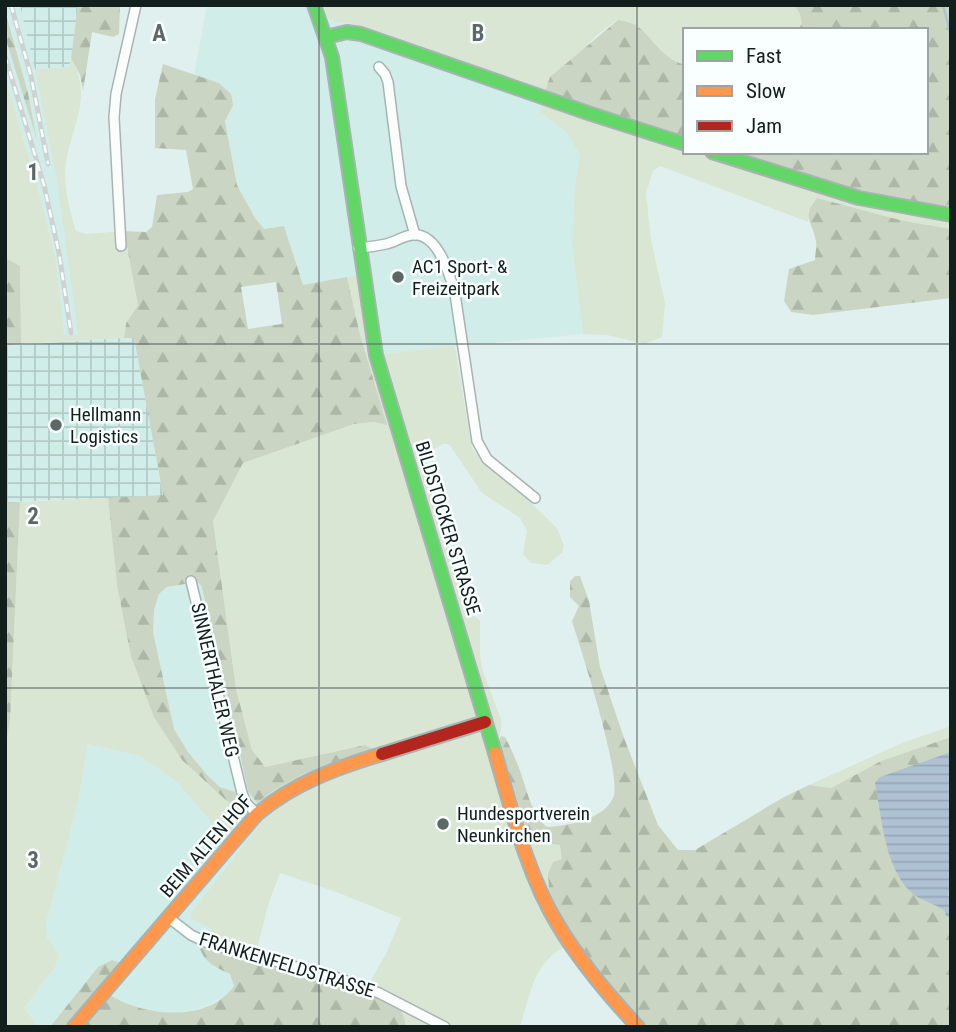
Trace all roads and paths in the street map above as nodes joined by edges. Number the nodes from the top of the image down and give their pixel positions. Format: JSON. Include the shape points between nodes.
{"nodes":[{"id":1,"x":136,"y":5,"type":"edge"},
{"id":2,"x":313,"y":5,"type":"edge"},
{"id":3,"x":326,"y":37,"type":"junction"},
{"id":4,"x":379,"y":67,"type":"dead end"},
{"id":5,"x":683,"y":143,"type":"edge"},
{"id":6,"x":718,"y":154,"type":"edge"},
{"id":7,"x":951,"y":215,"type":"edge"},
{"id":8,"x":415,"y":235,"type":"junction"},
{"id":9,"x":121,"y":246,"type":"dead end"},
{"id":10,"x":358,"y":248,"type":"junction"},
{"id":11,"x":535,"y":498,"type":"dead end"},
{"id":12,"x":191,"y":581,"type":"dead end"},
{"id":13,"x":485,"y":722,"type":"junction"},
{"id":14,"x":257,"y":814,"type":"junction"},
{"id":15,"x":169,"y":918,"type":"junction"},
{"id":16,"x":74,"y":1027,"type":"edge"},
{"id":17,"x":445,"y":1027,"type":"edge"},
{"id":18,"x":638,"y":1027,"type":"edge"}],
"edges":[{"from":1,"to":9,"type":"street","via":[[115,106]]},
{"from":2,"to":3,"type":"street","name":"BILDSTOCKER STRASSE"},
{"from":3,"to":5,"type":"street","via":[[347,32],[368,36]]},
{"from":3,"to":10,"type":"street","name":"BILDSTOCKER STRASSE","via":[[338,92]]},
{"from":4,"to":8,"type":"street","via":[[386,74],[401,186]]},
{"from":6,"to":7,"type":"street","via":[[857,198]]},
{"from":8,"to":10,"type":"street"},
{"from":8,"to":11,"type":"street","via":[[431,242],[448,270],[481,450]]},
{"from":10,"to":13,"type":"street","name":"BILDSTOCKER STRASSE","via":[[381,374]]},
{"from":12,"to":14,"type":"street","name":"SINNERTHALER WEG","via":[[242,793]]},
{"from":13,"to":14,"type":"street","name":"BEIM ALTEN HOF","via":[[315,776],[284,792]]},
{"from":13,"to":18,"type":"street","name":"BILDSTOCKER STRASSE","via":[[525,853],[547,905],[597,983]]},
{"from":14,"to":15,"type":"street","name":"BEIM ALTEN HOF"},
{"from":15,"to":16,"type":"street","name":"BEIM ALTEN HOF"},
{"from":15,"to":17,"type":"street","name":"FRANKENFELDSTRASSE","via":[[210,944],[335,976]]}]}
